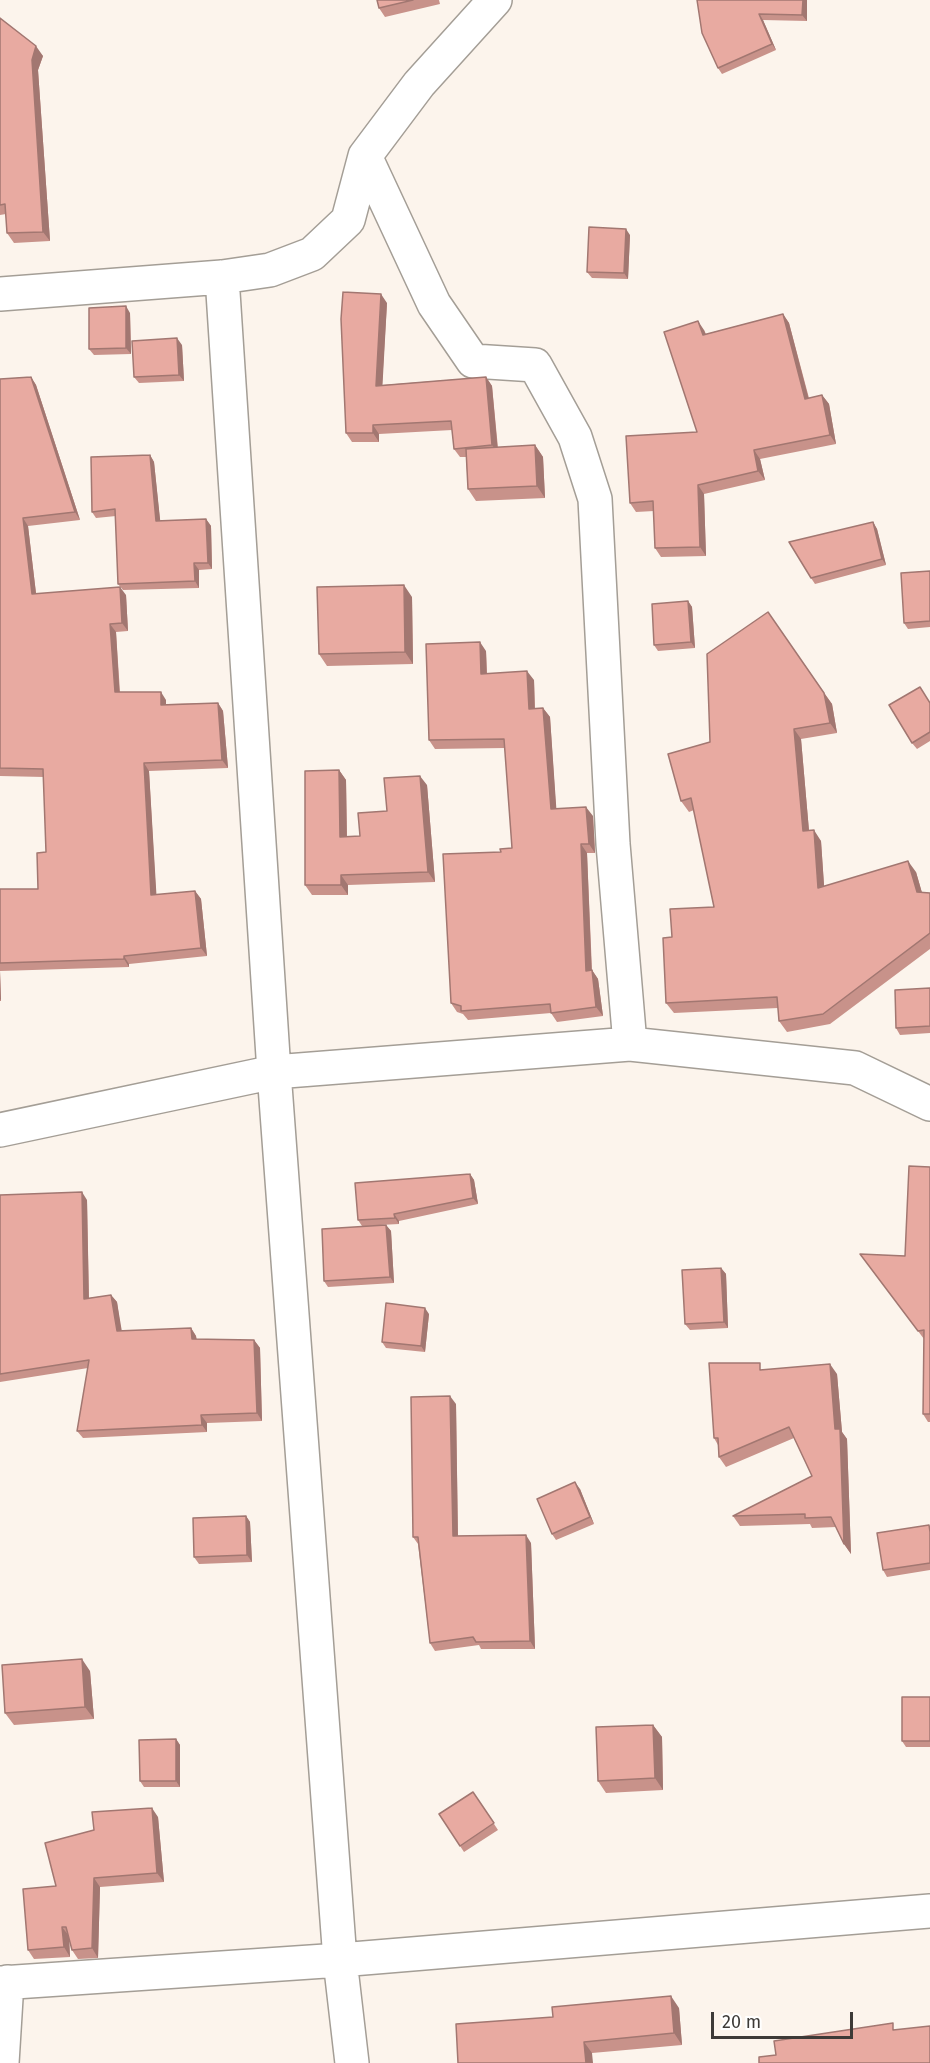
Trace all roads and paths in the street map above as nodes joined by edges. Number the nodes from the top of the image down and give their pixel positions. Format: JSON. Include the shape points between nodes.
{"nodes":[{"id":1,"x":495,"y":0,"type":"edge"},
{"id":2,"x":365,"y":156,"type":"junction"},
{"id":3,"x":222,"y":277,"type":"junction"},
{"id":4,"x":0,"y":294,"type":"edge"},
{"id":5,"x":630,"y":1044,"type":"junction"},
{"id":6,"x":274,"y":1072,"type":"junction"},
{"id":7,"x":930,"y":1104,"type":"edge"},
{"id":8,"x":0,"y":1130,"type":"edge"},
{"id":9,"x":930,"y":1911,"type":"edge"},
{"id":10,"x":340,"y":1960,"type":"junction"},
{"id":11,"x":3,"y":1983,"type":"edge"},
{"id":12,"x":2,"y":2063,"type":"edge"},
{"id":13,"x":352,"y":2063,"type":"edge"}],
"edges":[{"from":1,"to":2,"type":"street","via":[[419,84]]},
{"from":2,"to":3,"type":"street","via":[[348,220],[312,254],[270,270]]},
{"from":2,"to":5,"type":"street","via":[[434,304],[473,361],[535,365],[575,437],[595,499],[613,844]]},
{"from":3,"to":4,"type":"street"},
{"from":3,"to":6,"type":"street"},
{"from":5,"to":6,"type":"street"},
{"from":5,"to":7,"type":"street","via":[[855,1068]]},
{"from":6,"to":8,"type":"street"},
{"from":6,"to":10,"type":"street"},
{"from":9,"to":10,"type":"street"},
{"from":10,"to":11,"type":"street"},
{"from":10,"to":13,"type":"street"},
{"from":11,"to":12,"type":"street"}]}
